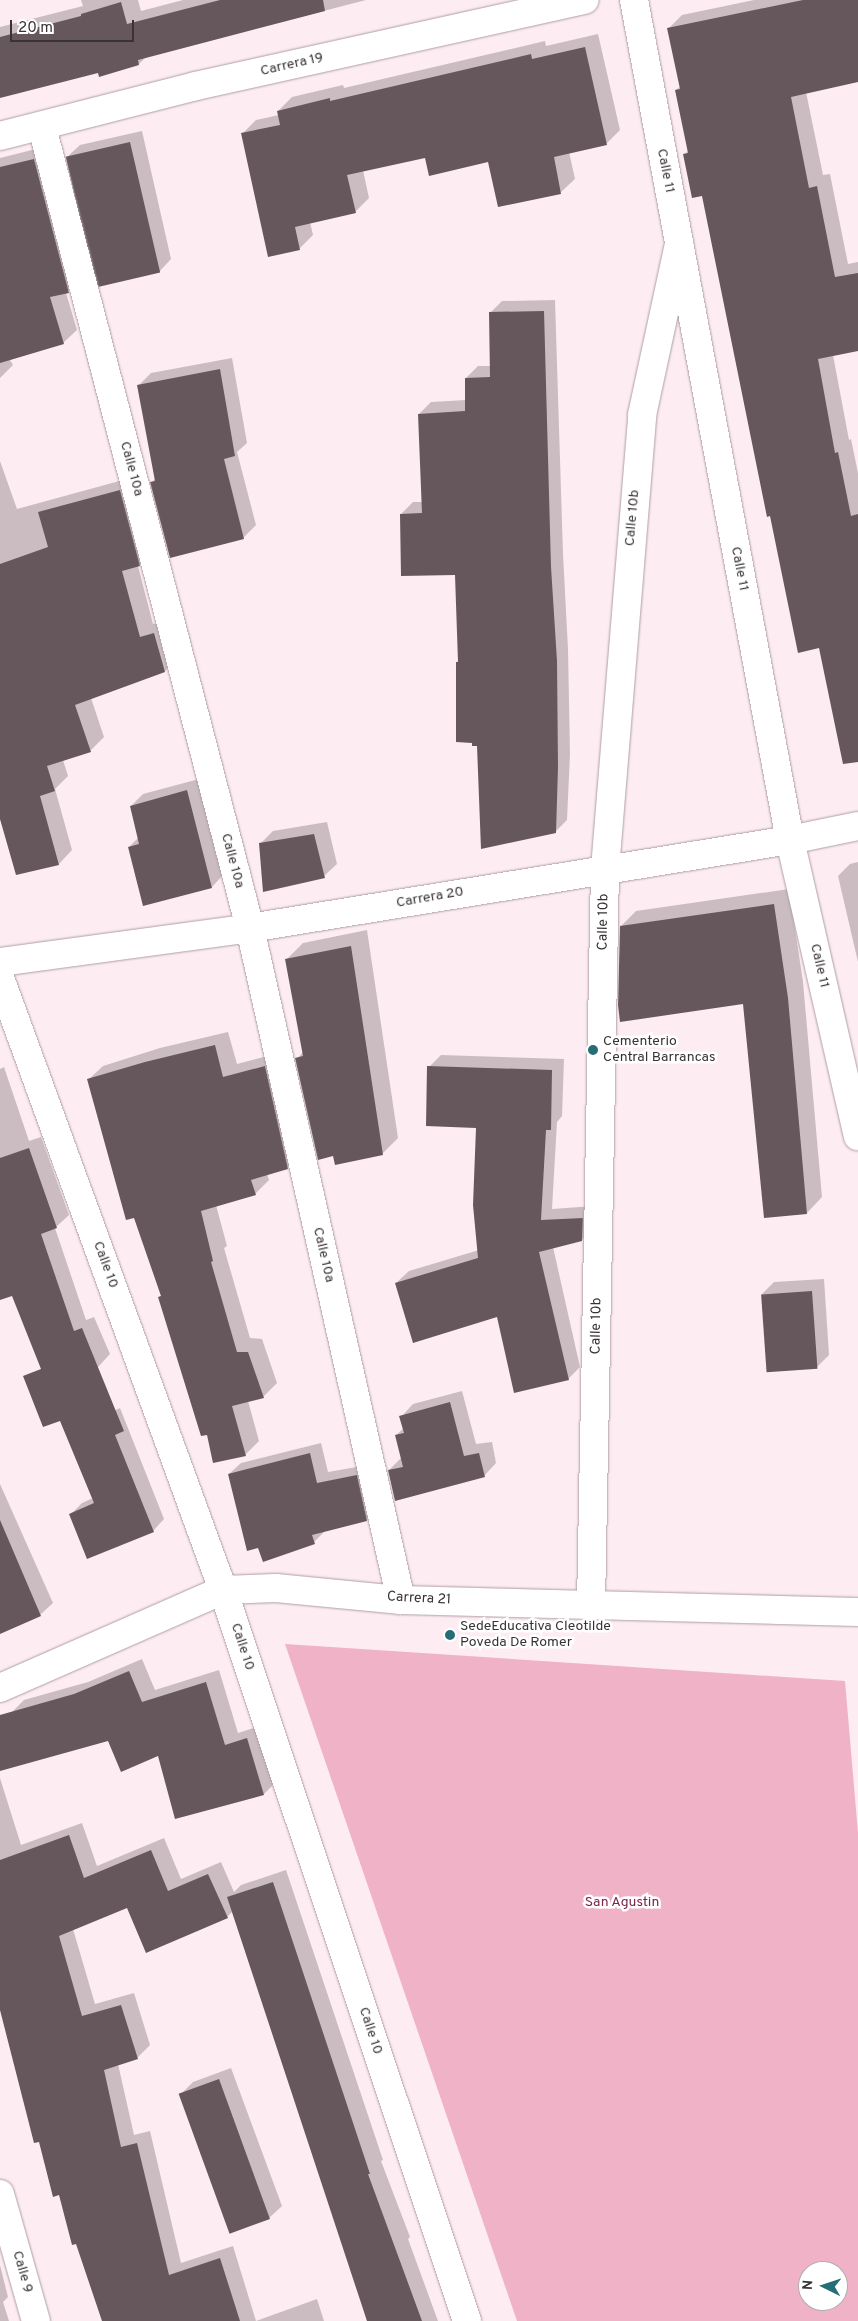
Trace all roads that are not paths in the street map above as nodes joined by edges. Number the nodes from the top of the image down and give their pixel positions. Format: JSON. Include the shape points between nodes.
{"nodes":[{"id":1,"x":585,"y":0,"type":"edge"},
{"id":2,"x":634,"y":0,"type":"edge"},
{"id":3,"x":42,"y":127,"type":"junction"},
{"id":4,"x":0,"y":136,"type":"edge"},
{"id":5,"x":679,"y":244,"type":"junction"},
{"id":6,"x":858,"y":826,"type":"edge"},
{"id":7,"x":790,"y":840,"type":"junction"},
{"id":8,"x":605,"y":869,"type":"junction"},
{"id":9,"x":250,"y":928,"type":"junction"},
{"id":10,"x":0,"y":962,"type":"edge"},
{"id":11,"x":0,"y":978,"type":"edge"},
{"id":12,"x":858,"y":1136,"type":"edge"},
{"id":13,"x":223,"y":1590,"type":"junction"},
{"id":14,"x":401,"y":1600,"type":"junction"},
{"id":15,"x":591,"y":1605,"type":"junction"},
{"id":16,"x":858,"y":1612,"type":"edge"},
{"id":17,"x":0,"y":1688,"type":"edge"},
{"id":18,"x":0,"y":2194,"type":"edge"},
{"id":19,"x":36,"y":2321,"type":"edge"},
{"id":20,"x":467,"y":2321,"type":"edge"}],
"edges":[{"from":1,"to":3,"type":"street","name":"Carrera 19","via":[[196,86]]},
{"from":2,"to":5,"type":"street","name":"Calle 11"},
{"from":3,"to":4,"type":"street","name":"Carrera 19"},
{"from":3,"to":9,"type":"street","name":"Calle 10a"},
{"from":5,"to":7,"type":"street","name":"Calle 11"},
{"from":5,"to":8,"type":"street","name":"Calle 10b","via":[[642,415]]},
{"from":6,"to":7,"type":"street","name":"Carrera 20"},
{"from":7,"to":8,"type":"street","name":"Carrera 20"},
{"from":7,"to":12,"type":"street","name":"Calle 11"},
{"from":8,"to":9,"type":"street","name":"Carrera 20"},
{"from":8,"to":15,"type":"street","name":"Calle 10b"},
{"from":9,"to":10,"type":"street","name":"Carrera 20"},
{"from":9,"to":14,"type":"street","name":"Calle 10a"},
{"from":11,"to":13,"type":"street","name":"Calle 10"},
{"from":13,"to":14,"type":"street","name":"Carrera 21","via":[[276,1588]]},
{"from":13,"to":17,"type":"street","name":"Carrera 21"},
{"from":13,"to":20,"type":"street","name":"Calle 10"},
{"from":14,"to":15,"type":"street","name":"Carrera 21"},
{"from":15,"to":16,"type":"street","name":"Carrera 21"},
{"from":18,"to":19,"type":"street","name":"Calle 9"}]}
